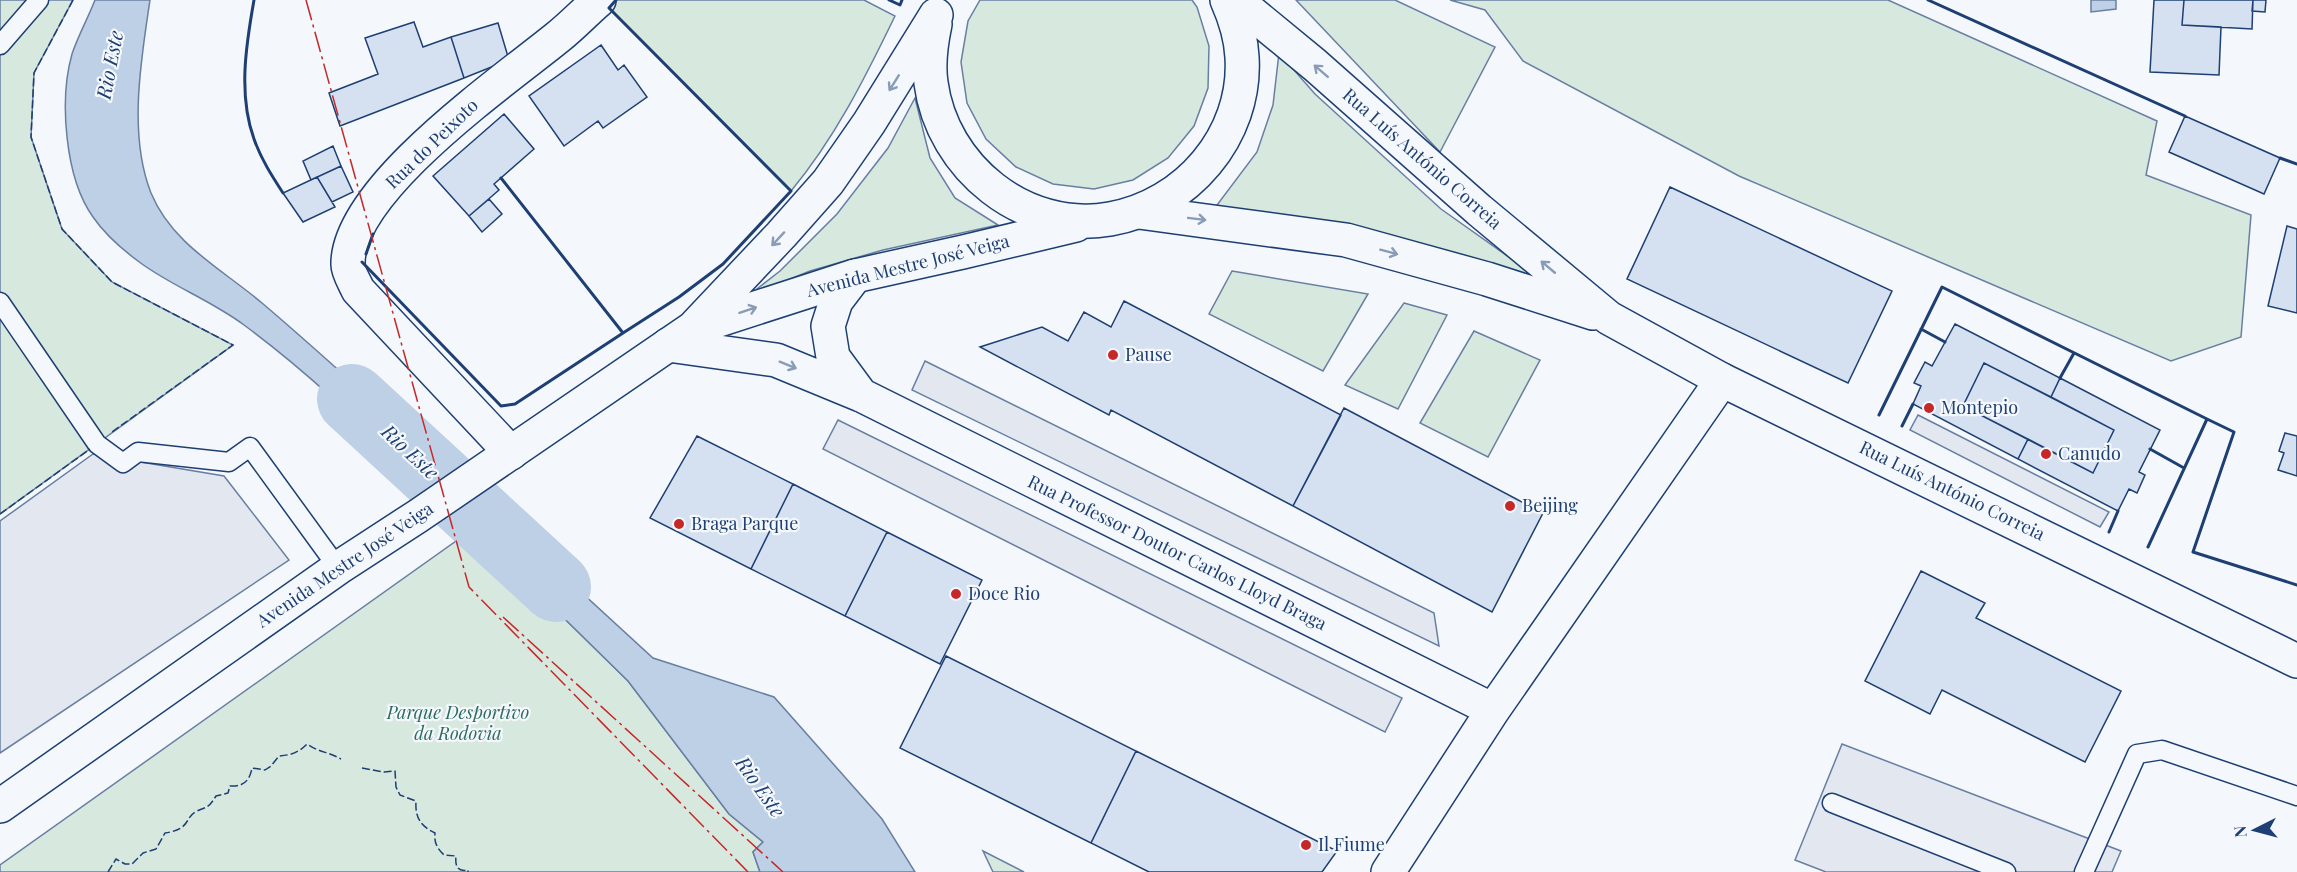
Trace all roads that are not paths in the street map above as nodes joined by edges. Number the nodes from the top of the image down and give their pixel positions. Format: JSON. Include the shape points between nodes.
{"nodes":[{"id":1,"x":39,"y":0,"type":"edge"},
{"id":2,"x":599,"y":0,"type":"edge"},
{"id":3,"x":1227,"y":0,"type":"edge"},
{"id":4,"x":1236,"y":0,"type":"edge"},
{"id":5,"x":940,"y":8,"type":"edge"},
{"id":6,"x":0,"y":45,"type":"edge"},
{"id":7,"x":1139,"y":212,"type":"junction"},
{"id":8,"x":1091,"y":221,"type":"junction"},
{"id":9,"x":855,"y":276,"type":"junction"},
{"id":10,"x":0,"y":302,"type":"edge"},
{"id":11,"x":1609,"y":318,"type":"junction"},
{"id":12,"x":680,"y":337,"type":"junction"},
{"id":13,"x":1722,"y":380,"type":"junction"},
{"id":14,"x":861,"y":395,"type":"junction"},
{"id":15,"x":499,"y":460,"type":"junction"},
{"id":16,"x":338,"y":568,"type":"junction"},
{"id":17,"x":2297,"y":661,"type":"edge"},
{"id":18,"x":1493,"y":710,"type":"junction"},
{"id":19,"x":2297,"y":796,"type":"edge"},
{"id":20,"x":1832,"y":803,"type":"dead end"},
{"id":21,"x":0,"y":806,"type":"edge"},
{"id":22,"x":1388,"y":872,"type":"edge"},
{"id":23,"x":2006,"y":872,"type":"edge"},
{"id":24,"x":2084,"y":872,"type":"edge"}],
"edges":[{"from":1,"to":6,"type":"lane"},
{"from":2,"to":15,"type":"street","name":"Rua do Peixoto","via":[[461,113],[414,157],[373,203],[352,239],[348,266],[358,290]]},
{"from":3,"to":7,"type":"street","via":[[1237,24],[1242,58],[1239,95],[1230,125],[1194,178],[1171,196]]},
{"from":11,"to":4,"type":"street","name":"Rua Luís António Correia","one_way":true},
{"from":5,"to":8,"type":"street","via":[[932,42],[931,82],[947,137],[960,156],[995,192],[1017,206],[1054,218]]},
{"from":5,"to":12,"type":"street","name":"Avenida Mestre José Veiga","one_way":true,"via":[[828,182]]},
{"from":7,"to":8,"type":"street"},
{"from":7,"to":11,"type":"street","name":"Rua Luís António Correia","one_way":true,"via":[[1346,240]]},
{"from":8,"to":9,"type":"street","name":"Avenida Mestre José Veiga"},
{"from":12,"to":9,"type":"street","name":"Avenida Mestre José Veiga","one_way":true},
{"from":9,"to":14,"type":"street","name":"Rua Professor Doutor Carlos Lloyd Braga","via":[[836,301],[828,326],[833,357]]},
{"from":10,"to":16,"type":"lane","via":[[97,444],[123,463],[138,452],[229,462],[250,447]]},
{"from":11,"to":13,"type":"street","name":"Rua Luís António Correia"},
{"from":12,"to":14,"type":"street","name":"Rua Professor Doutor Carlos Lloyd Braga","one_way":true,"via":[[776,360]]},
{"from":12,"to":15,"type":"street","name":"Avenida Mestre José Veiga"},
{"from":13,"to":17,"type":"street","name":"Rua Luís António Correia"},
{"from":13,"to":18,"type":"street"},
{"from":14,"to":18,"type":"street","name":"Rua Professor Doutor Carlos Lloyd Braga"},
{"from":15,"to":16,"type":"street","name":"Avenida Mestre José Veiga"},
{"from":16,"to":21,"type":"street","name":"Avenida Mestre José Veiga"},
{"from":18,"to":22,"type":"street"},
{"from":19,"to":24,"type":"lane","via":[[2162,750],[2137,754]]},
{"from":20,"to":23,"type":"lane"}]}
